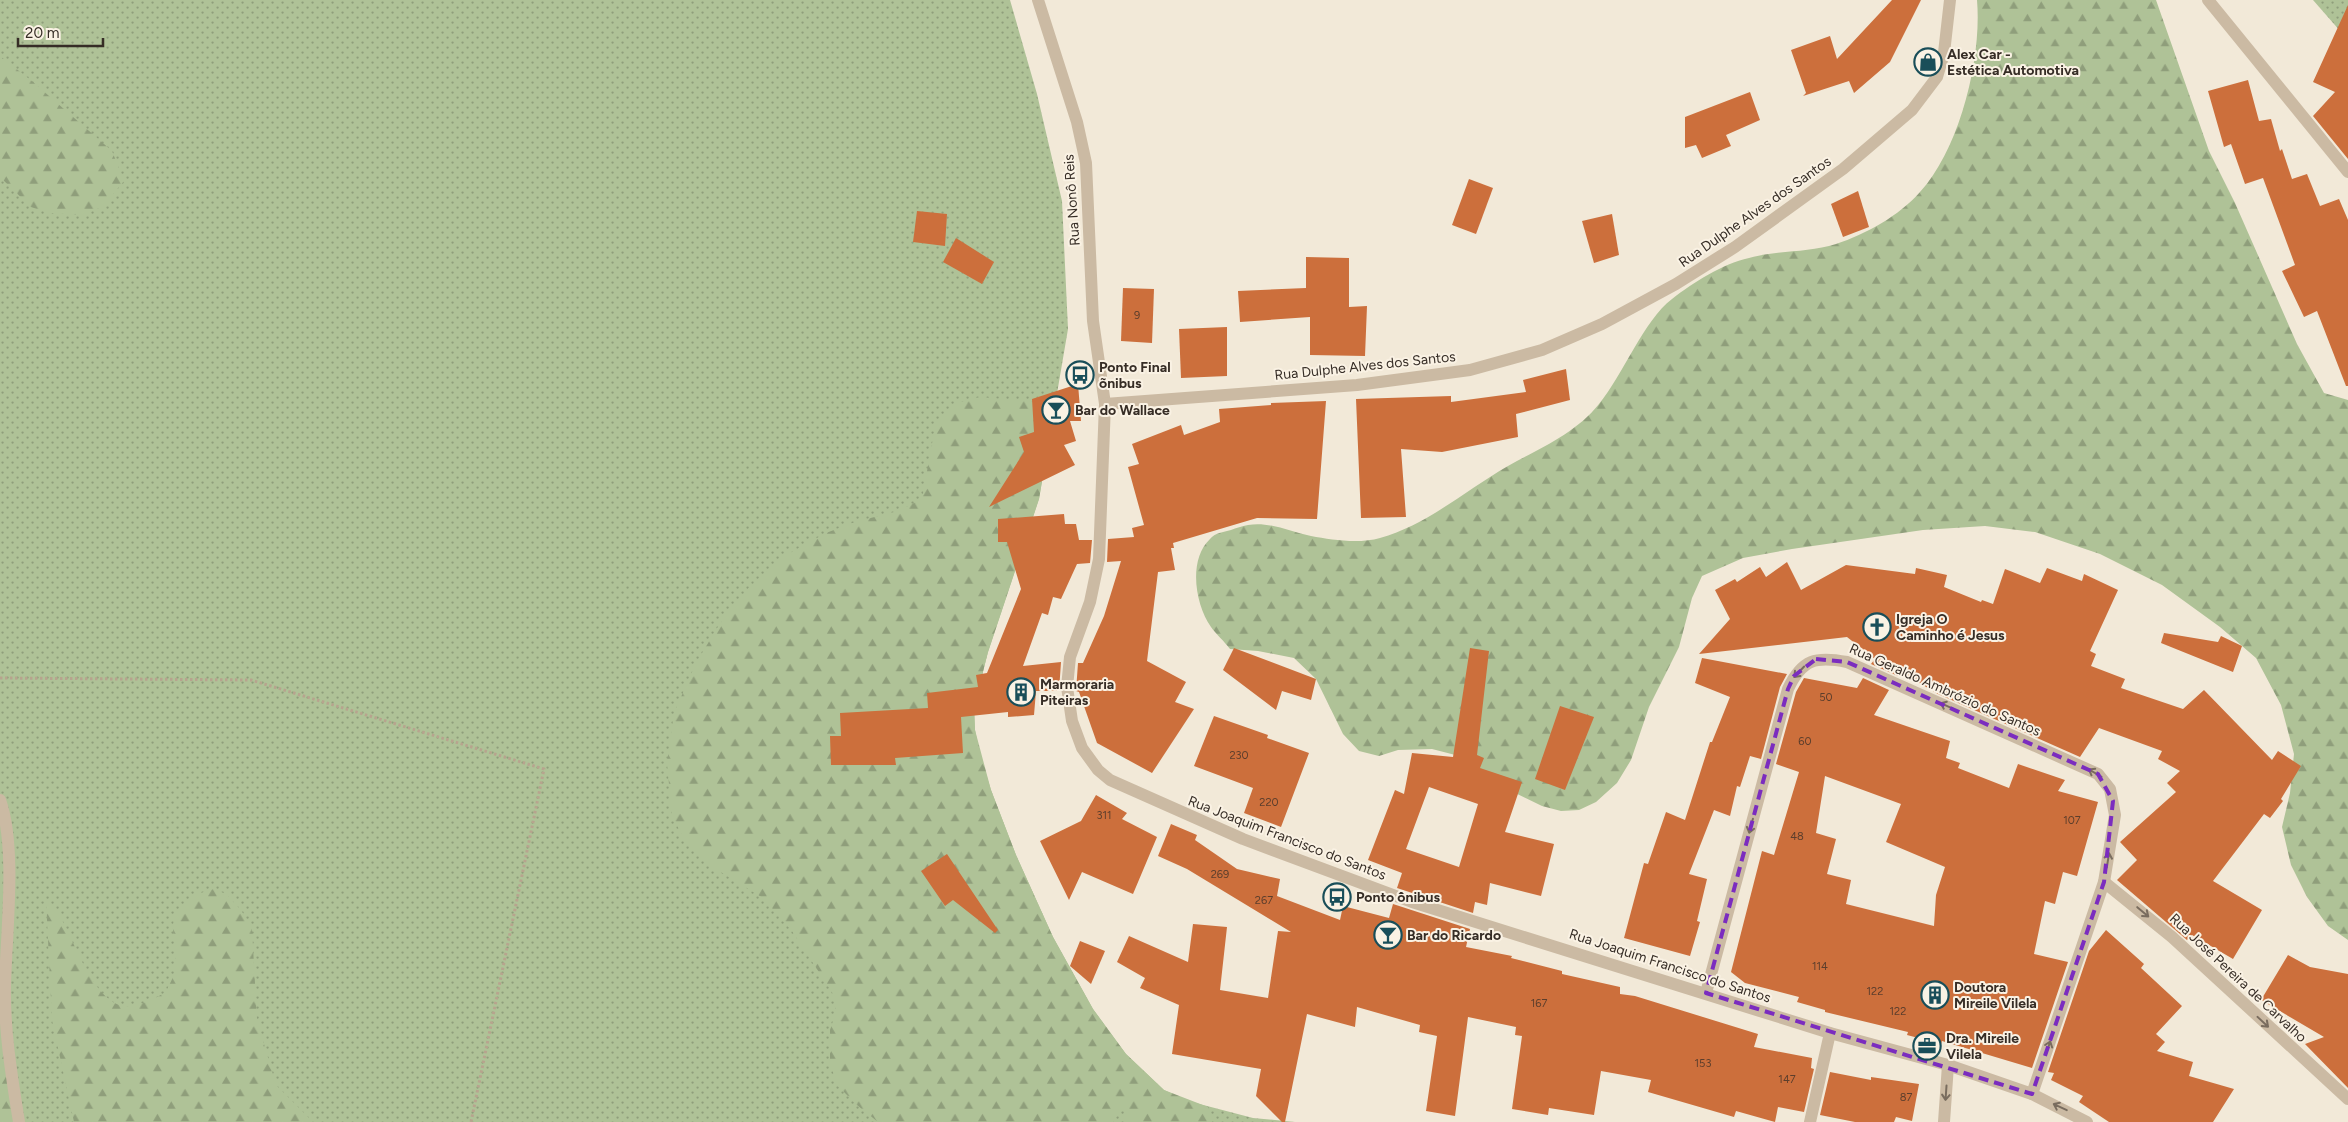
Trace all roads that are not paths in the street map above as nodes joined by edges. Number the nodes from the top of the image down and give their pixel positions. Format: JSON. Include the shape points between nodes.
{"nodes":[{"id":1,"x":1038,"y":0,"type":"edge"},
{"id":2,"x":1950,"y":0,"type":"edge"},
{"id":3,"x":2208,"y":0,"type":"edge"},
{"id":4,"x":2348,"y":172,"type":"edge"},
{"id":5,"x":1105,"y":404,"type":"junction"},
{"id":6,"x":0,"y":800,"type":"edge"},
{"id":7,"x":2104,"y":882,"type":"junction"},
{"id":8,"x":1706,"y":993,"type":"junction"},
{"id":9,"x":1830,"y":1033,"type":"junction"},
{"id":10,"x":1948,"y":1065,"type":"junction"},
{"id":11,"x":2032,"y":1094,"type":"junction"},
{"id":12,"x":2348,"y":1099,"type":"edge"},
{"id":13,"x":18,"y":1122,"type":"edge"},
{"id":14,"x":1810,"y":1122,"type":"edge"},
{"id":15,"x":1944,"y":1122,"type":"edge"},
{"id":16,"x":2087,"y":1122,"type":"edge"}],
"edges":[{"from":1,"to":5,"type":"street","name":"Rua Nonô Reis","via":[[1069,94],[1085,156],[1093,321]]},
{"from":2,"to":5,"type":"street","name":"Rua Dulphe Alves dos Santos","via":[[1944,53],[1937,78],[1912,110],[1843,169],[1735,247],[1602,324],[1542,350],[1470,370],[1357,385]]},
{"from":3,"to":4,"type":"street"},
{"from":5,"to":8,"type":"street","name":"Rua Joaquim Francisco do Santos","via":[[1096,582],[1070,657],[1067,688],[1076,735],[1098,770],[1110,780],[1146,798],[1243,840],[1412,902]]},
{"from":6,"to":13,"type":"street","via":[[7,831],[8,872],[4,988]]},
{"from":7,"to":8,"type":"street","name":"Rua Geraldo Ambrózio do Santos","one_way":true,"via":[[2115,815],[2110,789],[2098,774],[1847,662],[1816,659],[1794,676],[1788,689]]},
{"from":11,"to":7,"type":"street","one_way":true},
{"from":7,"to":12,"type":"street","name":"Rua José Pereira de Carvalho","one_way":true,"via":[[2172,937]]},
{"from":8,"to":9,"type":"street","name":"Rua Joaquim Francisco do Santos"},
{"from":9,"to":10,"type":"street","name":"Rua Joaquim Francisco do Santos"},
{"from":9,"to":14,"type":"street"},
{"from":10,"to":11,"type":"street","name":"Rua Joaquim Francisco do Santos"},
{"from":10,"to":15,"type":"street","one_way":true},
{"from":16,"to":11,"type":"street","one_way":true}]}
